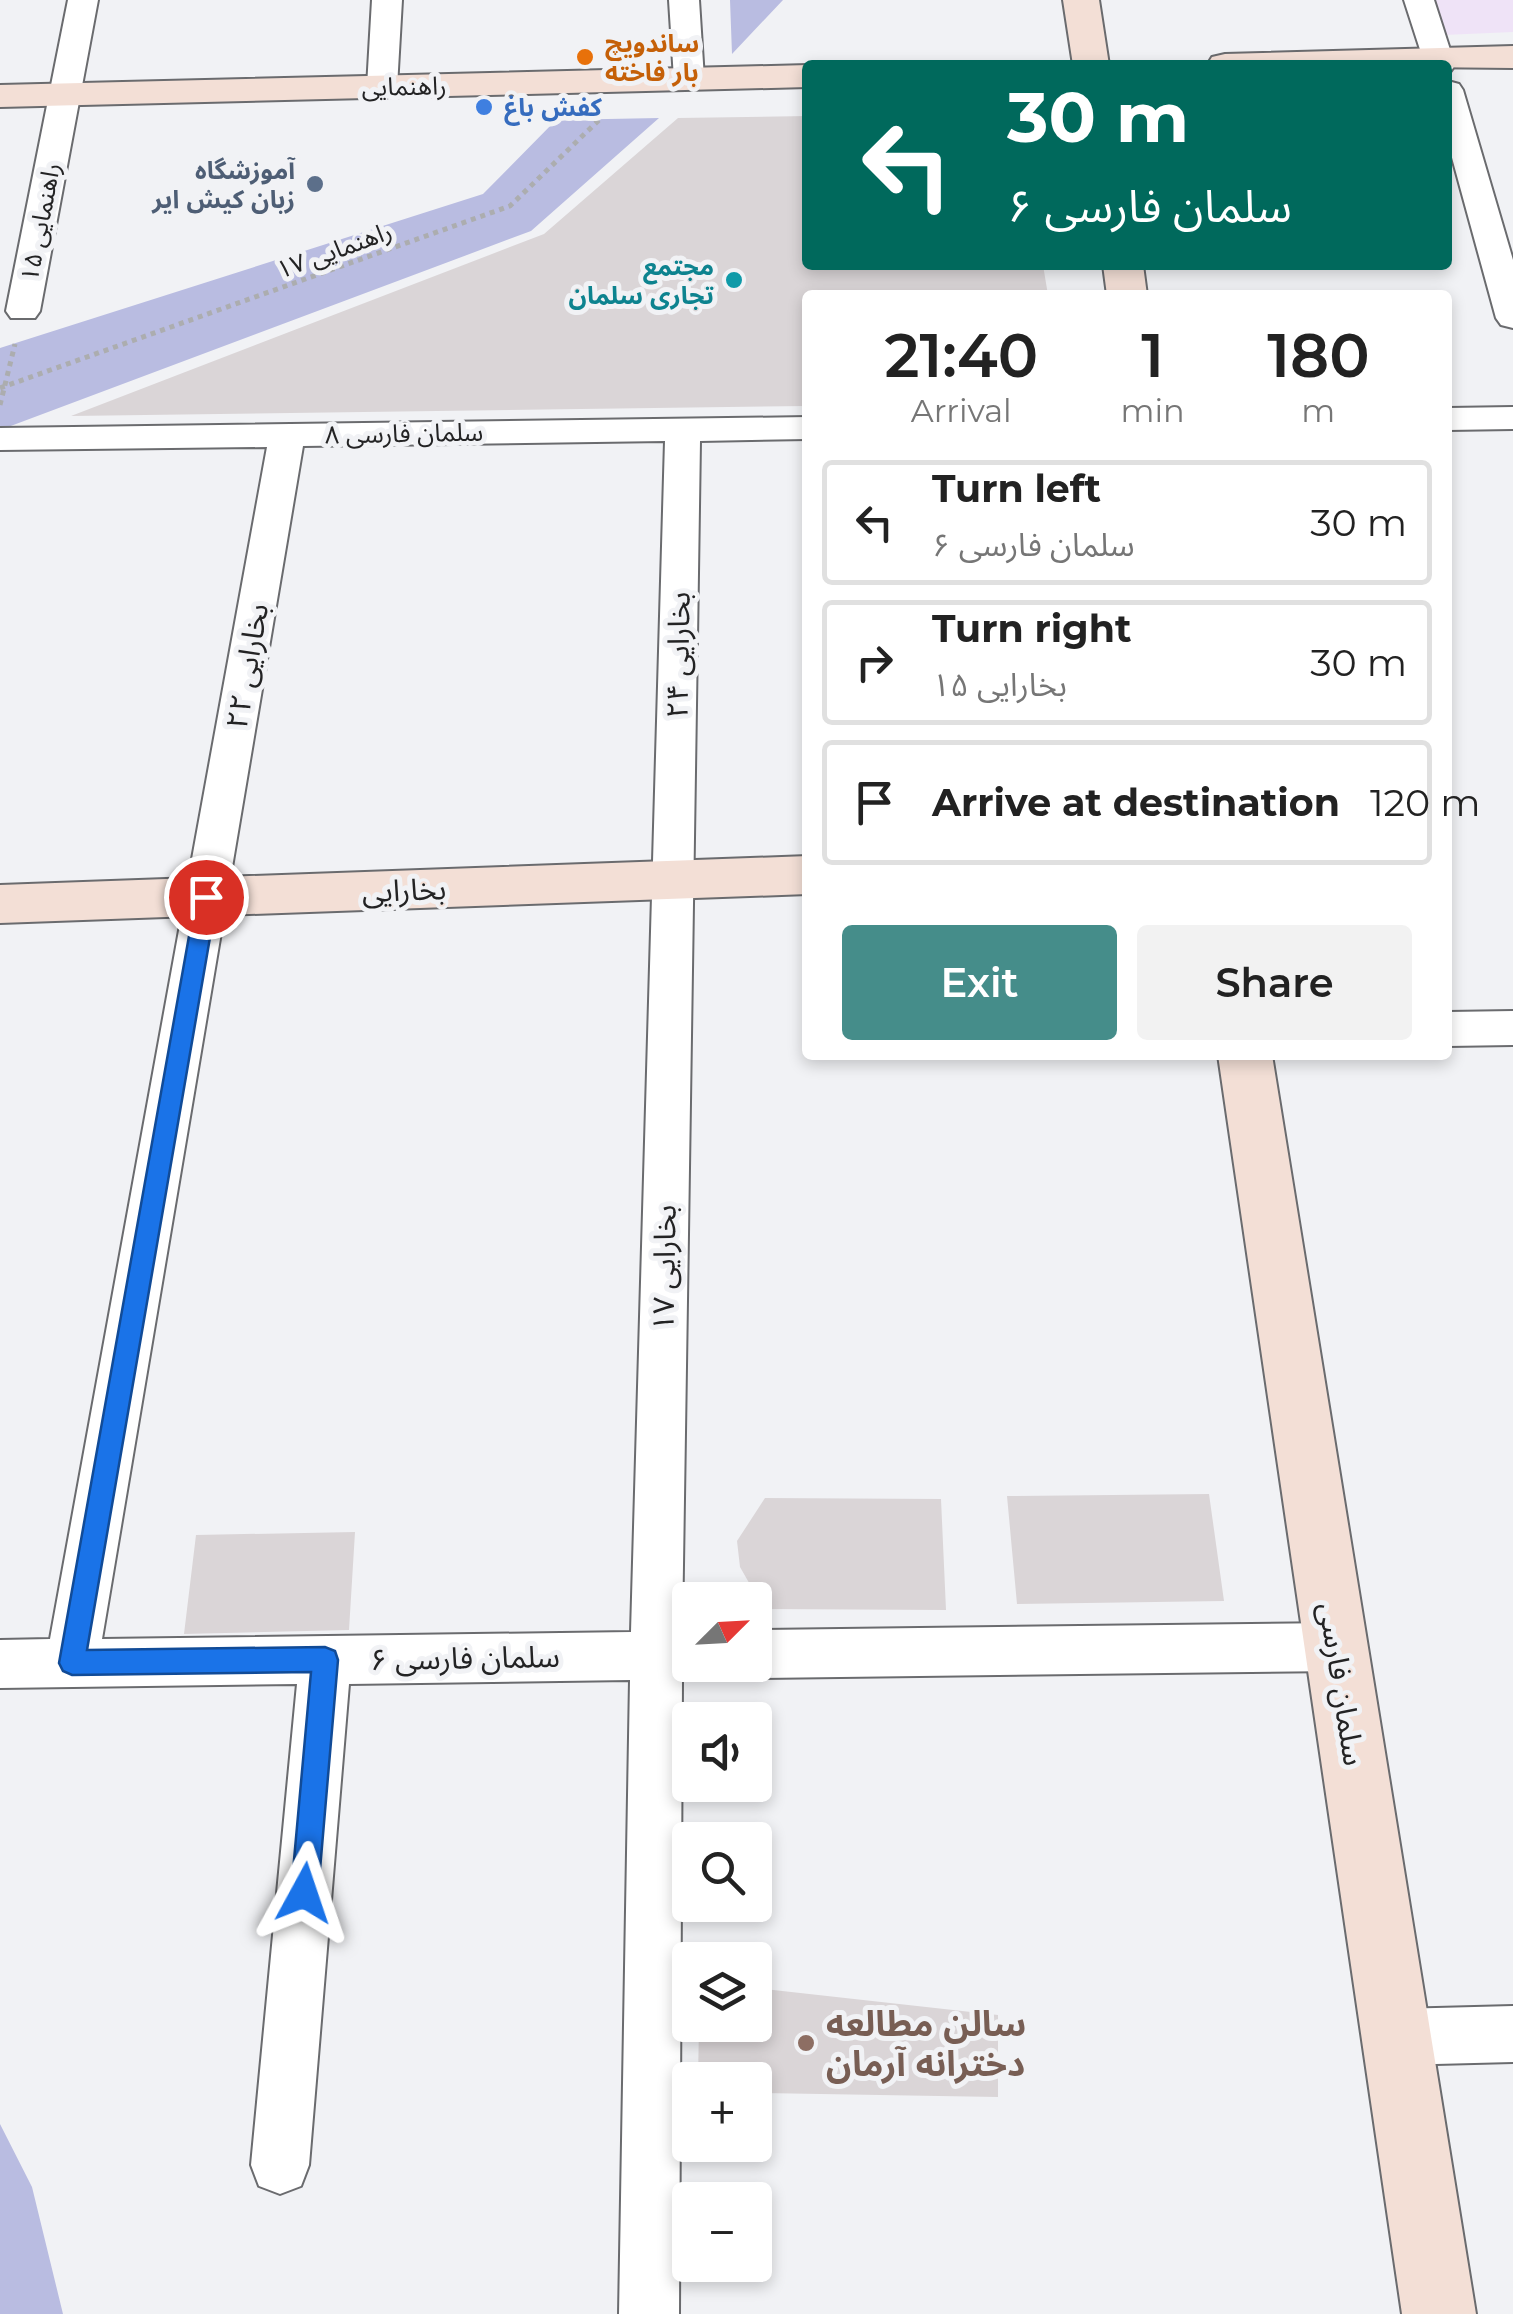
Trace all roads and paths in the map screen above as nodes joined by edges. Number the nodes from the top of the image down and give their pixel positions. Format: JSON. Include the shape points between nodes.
{"nodes":[{"id":1,"x":83,"y":0,"type":"edge"},
{"id":2,"x":387,"y":0,"type":"edge"},
{"id":3,"x":684,"y":0,"type":"edge"},
{"id":4,"x":1082,"y":0,"type":"edge"},
{"id":5,"x":1419,"y":0,"type":"edge"},
{"id":6,"x":1513,"y":58,"type":"edge"},
{"id":7,"x":1091,"y":60,"type":"edge"},
{"id":8,"x":1438,"y":60,"type":"edge"},
{"id":9,"x":1452,"y":69,"type":"edge"},
{"id":10,"x":802,"y":76,"type":"edge"},
{"id":11,"x":689,"y":79,"type":"junction"},
{"id":12,"x":640,"y":80,"type":"junction"},
{"id":13,"x":382,"y":87,"type":"junction"},
{"id":14,"x":64,"y":95,"type":"junction"},
{"id":15,"x":0,"y":96,"type":"edge"},
{"id":16,"x":1452,"y":106,"type":"edge"},
{"id":17,"x":23,"y":311,"type":"joint"},
{"id":18,"x":1513,"y":318,"type":"edge"},
{"id":19,"x":2,"y":387,"type":"edge"},
{"id":20,"x":0,"y":406,"type":"edge"},
{"id":21,"x":1513,"y":418,"type":"edge"},
{"id":22,"x":1452,"y":419,"type":"edge"},
{"id":23,"x":802,"y":428,"type":"edge"},
{"id":24,"x":684,"y":430,"type":"junction"},
{"id":25,"x":287,"y":435,"type":"junction"},
{"id":26,"x":0,"y":439,"type":"edge"},
{"id":27,"x":802,"y":875,"type":"edge"},
{"id":28,"x":673,"y":880,"type":"junction"},
{"id":29,"x":206,"y":897,"type":"junction"},
{"id":30,"x":0,"y":904,"type":"edge"},
{"id":31,"x":1513,"y":1028,"type":"edge"},
{"id":32,"x":1452,"y":1029,"type":"edge"},
{"id":33,"x":1246,"y":1060,"type":"edge"},
{"id":34,"x":673,"y":1582,"type":"edge"},
{"id":35,"x":1336,"y":1647,"type":"junction"},
{"id":36,"x":772,"y":1654,"type":"edge"},
{"id":37,"x":672,"y":1655,"type":"edge"},
{"id":38,"x":325,"y":1660,"type":"junction"},
{"id":39,"x":72,"y":1663,"type":"junction"},
{"id":40,"x":0,"y":1664,"type":"edge"},
{"id":41,"x":672,"y":1682,"type":"edge"},
{"id":42,"x":1513,"y":2034,"type":"edge"},
{"id":43,"x":1397,"y":2038,"type":"junction"},
{"id":44,"x":280,"y":2165,"type":"dead end"},
{"id":45,"x":649,"y":2314,"type":"edge"},
{"id":46,"x":1440,"y":2314,"type":"edge"}],
"edges":[{"from":1,"to":14,"type":"street","name":"راهنمایی ۱۵"},
{"from":2,"to":13,"type":"street"},
{"from":3,"to":11,"type":"street"},
{"from":4,"to":7,"type":"street"},
{"from":5,"to":8,"type":"street"},
{"from":6,"to":9,"type":"street"},
{"from":10,"to":11,"type":"street","name":"راهنمایی"},
{"from":11,"to":12,"type":"street","name":"راهنمایی"},
{"from":12,"to":13,"type":"street","name":"راهنمایی"},
{"from":12,"to":19,"type":"path","name":"راهنمایی ۱۷","via":[[510,206]]},
{"from":13,"to":14,"type":"street","name":"راهنمایی"},
{"from":14,"to":15,"type":"street","name":"راهنمایی"},
{"from":14,"to":17,"type":"street","name":"راهنمایی ۱۵"},
{"from":16,"to":18,"type":"street"},
{"from":17,"to":19,"type":"path","name":"راهنمایی ۱۵"},
{"from":19,"to":20,"type":"path","name":"راهنمایی ۱۵"},
{"from":21,"to":22,"type":"street"},
{"from":23,"to":24,"type":"street","name":"سلمان فارسی ۸"},
{"from":24,"to":25,"type":"street","name":"سلمان فارسی ۸"},
{"from":24,"to":28,"type":"street","name":"بخارایی ۲۴"},
{"from":25,"to":26,"type":"street","name":"سلمان فارسی ۸"},
{"from":25,"to":29,"type":"street","name":"بخارایی ۲۲"},
{"from":27,"to":28,"type":"street","name":"بخارایی"},
{"from":28,"to":29,"type":"street","name":"بخارایی"},
{"from":28,"to":34,"type":"street","name":"بخارایی ۱۷"},
{"from":29,"to":30,"type":"street","name":"بخارایی"},
{"from":29,"to":39,"type":"street","name":"بخارایی ۲۲"},
{"from":31,"to":32,"type":"street"},
{"from":33,"to":35,"type":"street","name":"سلمان فارسی"},
{"from":35,"to":36,"type":"street"},
{"from":35,"to":43,"type":"street","name":"سلمان فارسی"},
{"from":37,"to":38,"type":"street","name":"سلمان فارسی ۶"},
{"from":38,"to":39,"type":"street","name":"سلمان فارسی ۶"},
{"from":38,"to":44,"type":"street"},
{"from":39,"to":40,"type":"street","name":"سلمان فارسی ۶"},
{"from":41,"to":45,"type":"street","name":"بخارایی ۱۷"},
{"from":42,"to":43,"type":"street"},
{"from":43,"to":46,"type":"street","name":"سلمان فارسی"}]}
